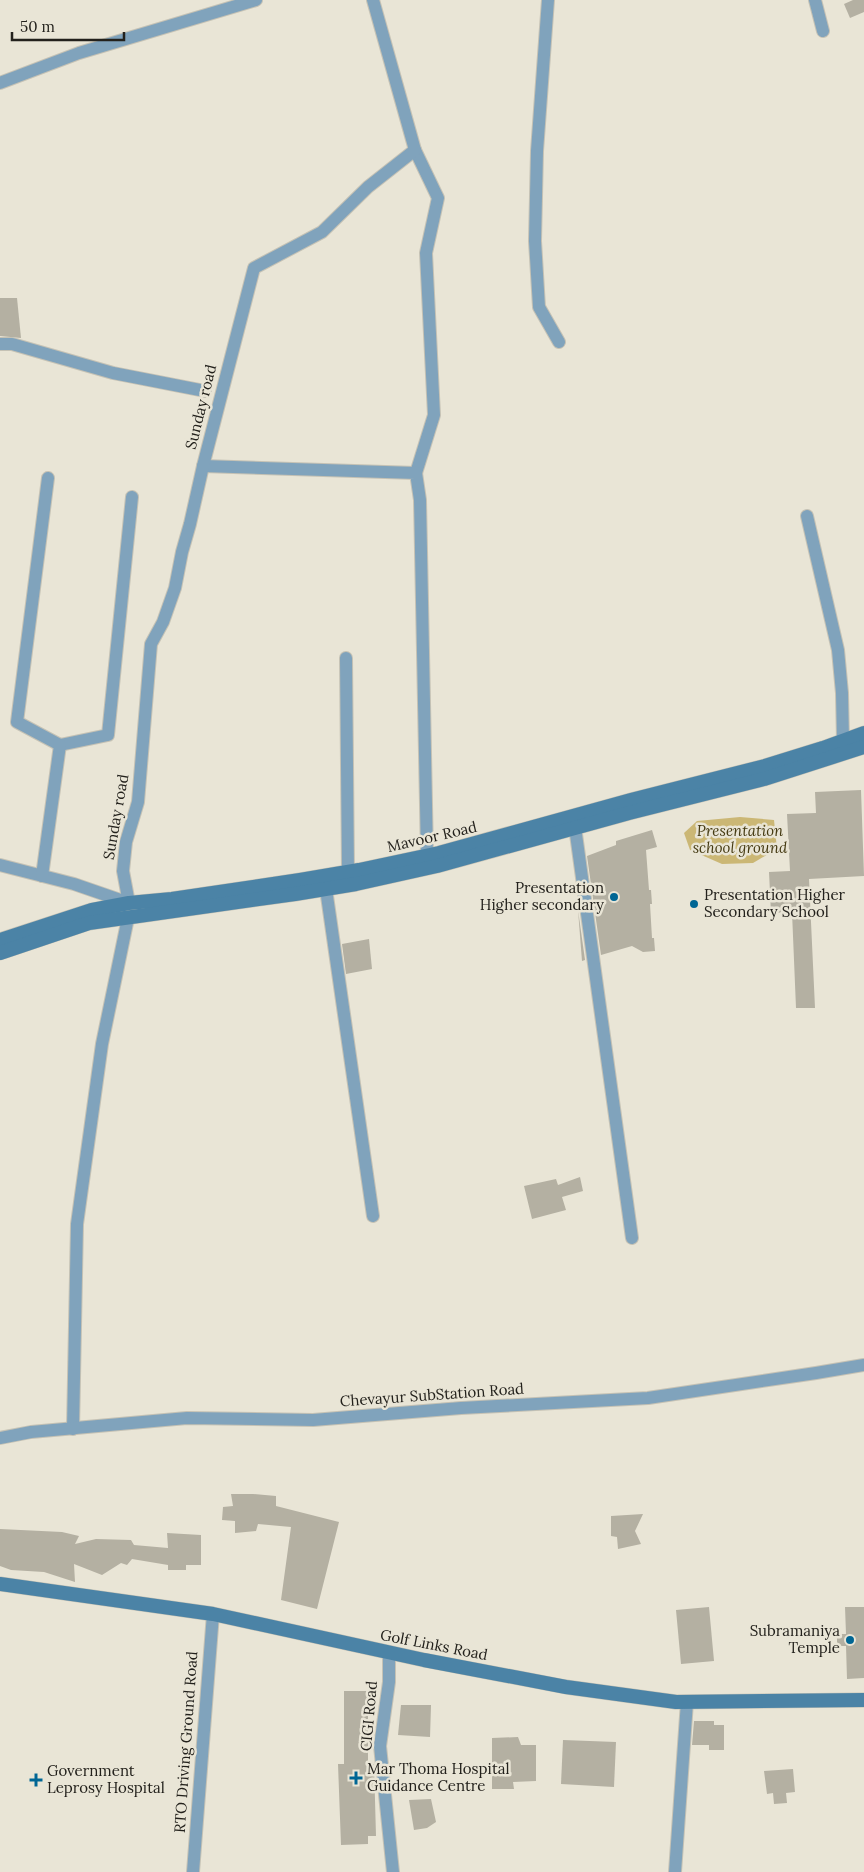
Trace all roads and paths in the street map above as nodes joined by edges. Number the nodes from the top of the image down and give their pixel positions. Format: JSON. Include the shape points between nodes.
{"nodes":[{"id":1,"x":256,"y":0,"type":"edge"},
{"id":2,"x":373,"y":0,"type":"edge"},
{"id":3,"x":548,"y":0,"type":"edge"},
{"id":4,"x":815,"y":0,"type":"edge"},
{"id":5,"x":237,"y":2,"type":"edge"},
{"id":6,"x":823,"y":31,"type":"dead end"},
{"id":7,"x":0,"y":83,"type":"edge"},
{"id":8,"x":415,"y":150,"type":"junction"},
{"id":9,"x":559,"y":342,"type":"dead end"},
{"id":10,"x":0,"y":344,"type":"edge"},
{"id":11,"x":205,"y":391,"type":"dead end"},
{"id":12,"x":202,"y":466,"type":"junction"},
{"id":13,"x":416,"y":473,"type":"junction"},
{"id":14,"x":48,"y":478,"type":"dead end"},
{"id":15,"x":132,"y":497,"type":"dead end"},
{"id":16,"x":807,"y":516,"type":"dead end"},
{"id":17,"x":346,"y":658,"type":"dead end"},
{"id":18,"x":864,"y":733,"type":"edge"},
{"id":19,"x":843,"y":741,"type":"junction"},
{"id":20,"x":60,"y":746,"type":"junction"},
{"id":21,"x":864,"y":747,"type":"edge"},
{"id":22,"x":575,"y":827,"type":"junction"},
{"id":23,"x":427,"y":855,"type":"junction"},
{"id":24,"x":0,"y":865,"type":"edge"},
{"id":25,"x":348,"y":872,"type":"junction"},
{"id":26,"x":42,"y":876,"type":"junction"},
{"id":27,"x":326,"y":889,"type":"junction"},
{"id":28,"x":129,"y":903,"type":"junction"},
{"id":29,"x":128,"y":918,"type":"junction"},
{"id":30,"x":0,"y":940,"type":"edge"},
{"id":31,"x":0,"y":953,"type":"edge"},
{"id":32,"x":373,"y":1216,"type":"dead end"},
{"id":33,"x":632,"y":1238,"type":"dead end"},
{"id":34,"x":864,"y":1365,"type":"edge"},
{"id":35,"x":73,"y":1429,"type":"junction"},
{"id":36,"x":0,"y":1438,"type":"edge"},
{"id":37,"x":0,"y":1584,"type":"edge"},
{"id":38,"x":213,"y":1614,"type":"junction"},
{"id":39,"x":389,"y":1653,"type":"junction"},
{"id":40,"x":864,"y":1700,"type":"edge"},
{"id":41,"x":687,"y":1702,"type":"junction"},
{"id":42,"x":193,"y":1872,"type":"edge"},
{"id":43,"x":393,"y":1872,"type":"edge"},
{"id":44,"x":675,"y":1872,"type":"edge"}],
"edges":[{"from":1,"to":5,"type":"street"},
{"from":2,"to":8,"type":"street"},
{"from":3,"to":9,"type":"street","via":[[537,150],[535,241],[539,307]]},
{"from":4,"to":6,"type":"street"},
{"from":5,"to":7,"type":"street","via":[[79,53]]},
{"from":8,"to":12,"type":"street","name":"Sunday road","via":[[368,186],[322,232],[254,268]]},
{"from":8,"to":13,"type":"street","via":[[438,198],[426,253],[434,416]]},
{"from":10,"to":11,"type":"street","via":[[12,344],[113,372]]},
{"from":12,"to":13,"type":"street"},
{"from":12,"to":28,"type":"street","name":"Sunday road","via":[[175,588],[151,644],[138,802],[126,842],[123,871]]},
{"from":13,"to":23,"type":"street","via":[[420,500]]},
{"from":14,"to":20,"type":"street","via":[[17,722]]},
{"from":15,"to":20,"type":"street","via":[[108,735]]},
{"from":16,"to":19,"type":"street","via":[[838,650]]},
{"from":17,"to":25,"type":"street"},
{"from":18,"to":19,"type":"main road","name":"Mavoor Road"},
{"from":19,"to":23,"type":"main road","name":"Mavoor Road","via":[[765,766]]},
{"from":20,"to":26,"type":"street"},
{"from":21,"to":22,"type":"main road","name":"Mavoor Road","via":[[764,779]]},
{"from":22,"to":27,"type":"main road","name":"Mavoor Road","via":[[437,866]]},
{"from":22,"to":33,"type":"street"},
{"from":23,"to":25,"type":"main road","name":"Mavoor Road"},
{"from":24,"to":26,"type":"street"},
{"from":25,"to":28,"type":"main road","name":"Mavoor Road"},
{"from":26,"to":28,"type":"street"},
{"from":27,"to":29,"type":"main road","name":"Mavoor Road"},
{"from":27,"to":32,"type":"street"},
{"from":28,"to":30,"type":"main road","name":"Mavoor Road","via":[[92,910]]},
{"from":29,"to":31,"type":"main road","name":"Mavoor Road","via":[[89,923]]},
{"from":29,"to":35,"type":"street","via":[[102,1044],[77,1224]]},
{"from":34,"to":35,"type":"street","name":"Chevayur SubStation Road","via":[[648,1398],[313,1420],[187,1418]]},
{"from":35,"to":36,"type":"street","name":"Chevayur SubStation Road"},
{"from":37,"to":38,"type":"main road","name":"Golf Links Road"},
{"from":38,"to":39,"type":"main road","name":"Golf Links Road"},
{"from":38,"to":42,"type":"street","name":"RTO Driving Ground Road"},
{"from":39,"to":41,"type":"main road","name":"Golf Links Road","via":[[566,1687]]},
{"from":39,"to":43,"type":"street","name":"CIGI Road","via":[[389,1682],[380,1746]]},
{"from":40,"to":41,"type":"main road","name":"Golf Links Road"},
{"from":41,"to":44,"type":"street"}]}
